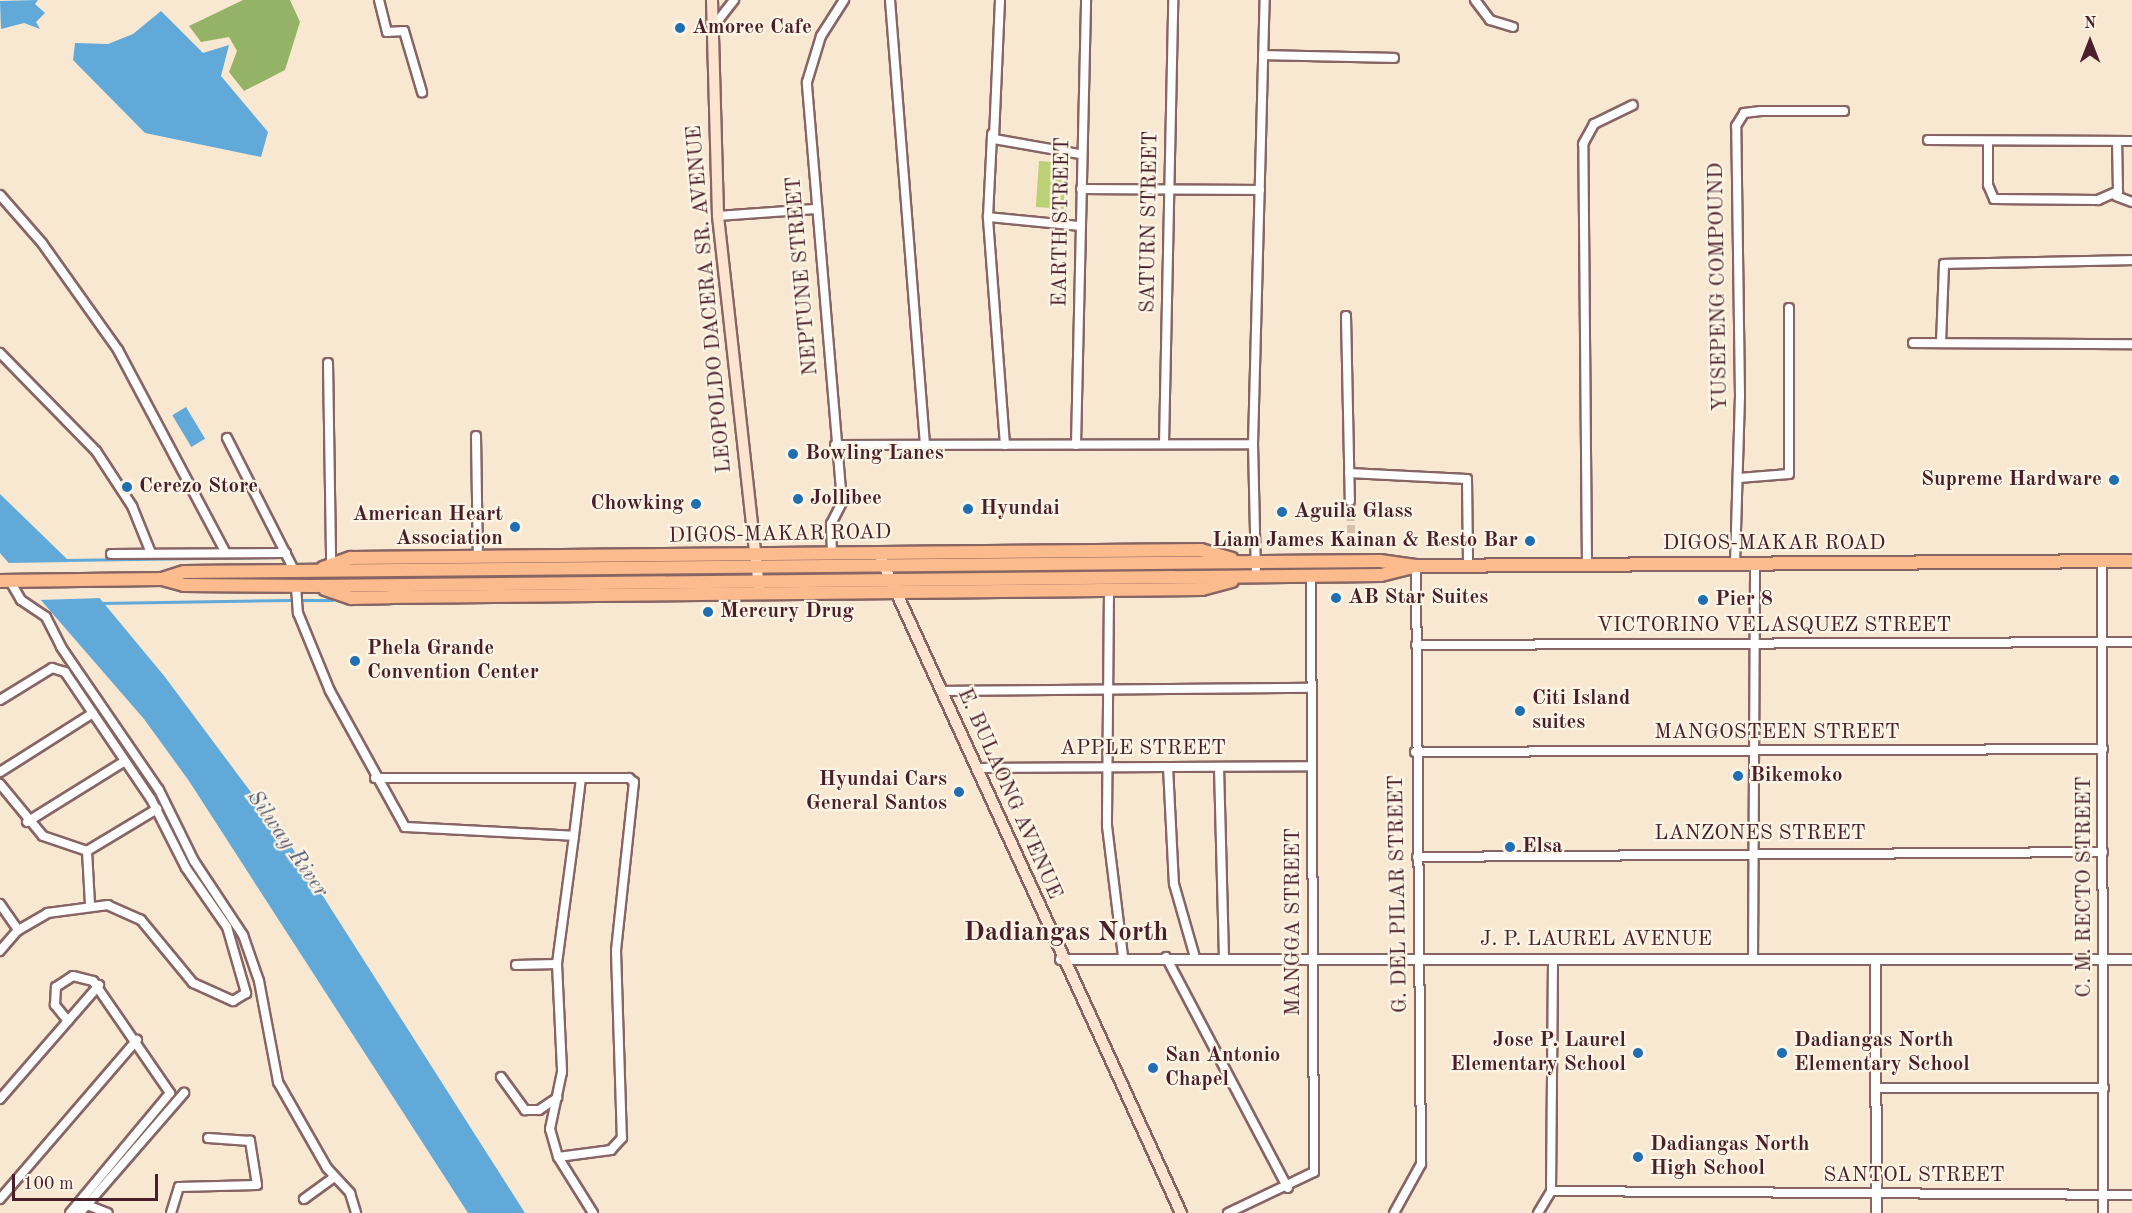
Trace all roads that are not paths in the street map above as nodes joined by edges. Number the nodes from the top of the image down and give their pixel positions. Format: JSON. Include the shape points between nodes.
{"nodes":[{"id":1,"x":379,"y":0,"type":"edge"},
{"id":2,"x":712,"y":0,"type":"edge"},
{"id":3,"x":734,"y":0,"type":"edge"},
{"id":4,"x":844,"y":0,"type":"edge"},
{"id":5,"x":890,"y":0,"type":"edge"},
{"id":6,"x":999,"y":0,"type":"edge"},
{"id":7,"x":1086,"y":0,"type":"edge"},
{"id":8,"x":1173,"y":0,"type":"edge"},
{"id":9,"x":1265,"y":0,"type":"edge"},
{"id":10,"x":1475,"y":0,"type":"edge"},
{"id":11,"x":1513,"y":27,"type":"dead end"},
{"id":12,"x":711,"y":29,"type":"junction"},
{"id":13,"x":1263,"y":55,"type":"junction"},
{"id":14,"x":1394,"y":58,"type":"dead end"},
{"id":15,"x":422,"y":92,"type":"dead end"},
{"id":16,"x":1632,"y":105,"type":"dead end"},
{"id":17,"x":1845,"y":111,"type":"dead end"},
{"id":18,"x":992,"y":133,"type":"junction"},
{"id":19,"x":1928,"y":140,"type":"dead end"},
{"id":20,"x":2117,"y":141,"type":"junction"},
{"id":21,"x":2132,"y":141,"type":"edge"},
{"id":22,"x":1988,"y":142,"type":"junction"},
{"id":23,"x":1079,"y":154,"type":"junction"},
{"id":24,"x":1081,"y":189,"type":"junction"},
{"id":25,"x":1169,"y":190,"type":"junction"},
{"id":26,"x":1260,"y":190,"type":"junction"},
{"id":27,"x":0,"y":195,"type":"edge"},
{"id":28,"x":2116,"y":196,"type":"junction"},
{"id":29,"x":2132,"y":202,"type":"edge"},
{"id":30,"x":815,"y":208,"type":"junction"},
{"id":31,"x":718,"y":216,"type":"junction"},
{"id":32,"x":988,"y":217,"type":"junction"},
{"id":33,"x":1080,"y":226,"type":"junction"},
{"id":34,"x":2132,"y":260,"type":"edge"},
{"id":35,"x":1789,"y":308,"type":"dead end"},
{"id":36,"x":1346,"y":316,"type":"dead end"},
{"id":37,"x":1913,"y":343,"type":"dead end"},
{"id":38,"x":1941,"y":343,"type":"junction"},
{"id":39,"x":2132,"y":344,"type":"edge"},
{"id":40,"x":0,"y":352,"type":"edge"},
{"id":41,"x":328,"y":363,"type":"dead end"},
{"id":42,"x":476,"y":436,"type":"dead end"},
{"id":43,"x":227,"y":438,"type":"dead end"},
{"id":44,"x":1164,"y":444,"type":"junction"},
{"id":45,"x":1253,"y":444,"type":"junction"},
{"id":46,"x":836,"y":445,"type":"junction"},
{"id":47,"x":925,"y":445,"type":"junction"},
{"id":48,"x":1005,"y":445,"type":"junction"},
{"id":49,"x":1076,"y":445,"type":"junction"},
{"id":50,"x":1349,"y":472,"type":"junction"},
{"id":51,"x":1738,"y":478,"type":"junction"},
{"id":52,"x":1350,"y":501,"type":"tunnel mouth"},
{"id":53,"x":151,"y":553,"type":"junction"},
{"id":54,"x":226,"y":553,"type":"junction"},
{"id":55,"x":286,"y":553,"type":"junction"},
{"id":56,"x":879,"y":553,"type":"junction"},
{"id":57,"x":111,"y":554,"type":"dead end"},
{"id":58,"x":832,"y":554,"type":"junction"},
{"id":59,"x":755,"y":555,"type":"junction"},
{"id":60,"x":478,"y":557,"type":"junction"},
{"id":61,"x":2102,"y":561,"type":"junction"},
{"id":62,"x":2132,"y":561,"type":"edge"},
{"id":63,"x":1251,"y":562,"type":"junction"},
{"id":64,"x":1735,"y":564,"type":"junction"},
{"id":65,"x":1755,"y":564,"type":"junction"},
{"id":66,"x":331,"y":565,"type":"junction"},
{"id":67,"x":1587,"y":565,"type":"junction"},
{"id":68,"x":1416,"y":566,"type":"junction"},
{"id":69,"x":1468,"y":566,"type":"junction"},
{"id":70,"x":295,"y":572,"type":"junction"},
{"id":71,"x":313,"y":572,"type":"junction"},
{"id":72,"x":1251,"y":576,"type":"junction"},
{"id":73,"x":1311,"y":576,"type":"junction"},
{"id":74,"x":162,"y":579,"type":"junction"},
{"id":75,"x":9,"y":581,"type":"edge"},
{"id":76,"x":296,"y":586,"type":"junction"},
{"id":77,"x":313,"y":586,"type":"junction"},
{"id":78,"x":1109,"y":590,"type":"junction"},
{"id":79,"x":895,"y":592,"type":"junction"},
{"id":80,"x":759,"y":594,"type":"junction"},
{"id":81,"x":2103,"y":642,"type":"junction"},
{"id":82,"x":2132,"y":642,"type":"edge"},
{"id":83,"x":1416,"y":645,"type":"junction"},
{"id":84,"x":1754,"y":646,"type":"junction"},
{"id":85,"x":1310,"y":688,"type":"junction"},
{"id":86,"x":1109,"y":689,"type":"junction"},
{"id":87,"x":941,"y":691,"type":"junction"},
{"id":88,"x":0,"y":700,"type":"edge"},
{"id":89,"x":93,"y":713,"type":"junction"},
{"id":90,"x":2103,"y":749,"type":"junction"},
{"id":91,"x":1415,"y":752,"type":"junction"},
{"id":92,"x":1753,"y":752,"type":"junction"},
{"id":93,"x":125,"y":761,"type":"junction"},
{"id":94,"x":1311,"y":766,"type":"junction"},
{"id":95,"x":1108,"y":767,"type":"junction"},
{"id":96,"x":1168,"y":767,"type":"junction"},
{"id":97,"x":1220,"y":767,"type":"junction"},
{"id":98,"x":976,"y":768,"type":"junction"},
{"id":99,"x":0,"y":772,"type":"edge"},
{"id":100,"x":375,"y":778,"type":"junction"},
{"id":101,"x":581,"y":778,"type":"junction"},
{"id":102,"x":0,"y":784,"type":"edge"},
{"id":103,"x":157,"y":809,"type":"junction"},
{"id":104,"x":27,"y":822,"type":"junction"},
{"id":105,"x":574,"y":836,"type":"junction"},
{"id":106,"x":87,"y":851,"type":"junction"},
{"id":107,"x":1754,"y":851,"type":"junction"},
{"id":108,"x":2103,"y":852,"type":"junction"},
{"id":109,"x":1417,"y":857,"type":"junction"},
{"id":110,"x":0,"y":904,"type":"edge"},
{"id":111,"x":90,"y":905,"type":"junction"},
{"id":112,"x":18,"y":930,"type":"junction"},
{"id":113,"x":0,"y":951,"type":"edge"},
{"id":114,"x":1124,"y":957,"type":"junction"},
{"id":115,"x":1166,"y":957,"type":"junction"},
{"id":116,"x":1195,"y":957,"type":"junction"},
{"id":117,"x":1224,"y":957,"type":"junction"},
{"id":118,"x":1313,"y":958,"type":"junction"},
{"id":119,"x":1418,"y":958,"type":"junction"},
{"id":120,"x":1753,"y":958,"type":"junction"},
{"id":121,"x":2132,"y":958,"type":"edge"},
{"id":122,"x":1060,"y":959,"type":"junction"},
{"id":123,"x":1553,"y":959,"type":"junction"},
{"id":124,"x":1875,"y":959,"type":"junction"},
{"id":125,"x":2103,"y":959,"type":"junction"},
{"id":126,"x":557,"y":964,"type":"junction"},
{"id":127,"x":516,"y":965,"type":"dead end"},
{"id":128,"x":99,"y":986,"type":"junction"},
{"id":129,"x":68,"y":1021,"type":"junction"},
{"id":130,"x":137,"y":1040,"type":"junction"},
{"id":131,"x":501,"y":1077,"type":"dead end"},
{"id":132,"x":1876,"y":1088,"type":"junction"},
{"id":133,"x":2104,"y":1088,"type":"junction"},
{"id":134,"x":184,"y":1092,"type":"dead end"},
{"id":135,"x":557,"y":1098,"type":"junction"},
{"id":136,"x":0,"y":1099,"type":"edge"},
{"id":137,"x":208,"y":1138,"type":"dead end"},
{"id":138,"x":558,"y":1157,"type":"junction"},
{"id":139,"x":334,"y":1177,"type":"junction"},
{"id":140,"x":1288,"y":1188,"type":"junction"},
{"id":141,"x":1551,"y":1191,"type":"junction"},
{"id":142,"x":1876,"y":1194,"type":"junction"},
{"id":143,"x":2103,"y":1195,"type":"junction"},
{"id":144,"x":2132,"y":1195,"type":"edge"},
{"id":145,"x":0,"y":1198,"type":"edge"},
{"id":146,"x":304,"y":1198,"type":"dead end"},
{"id":147,"x":87,"y":1205,"type":"junction"},
{"id":148,"x":70,"y":1213,"type":"edge"},
{"id":149,"x":80,"y":1213,"type":"edge"},
{"id":150,"x":108,"y":1213,"type":"edge"},
{"id":151,"x":171,"y":1213,"type":"edge"},
{"id":152,"x":356,"y":1213,"type":"edge"},
{"id":153,"x":593,"y":1213,"type":"edge"},
{"id":154,"x":1181,"y":1213,"type":"edge"},
{"id":155,"x":1228,"y":1213,"type":"edge"},
{"id":156,"x":1394,"y":1213,"type":"edge"},
{"id":157,"x":1538,"y":1213,"type":"edge"},
{"id":158,"x":1876,"y":1213,"type":"edge"},
{"id":159,"x":2103,"y":1213,"type":"edge"}],
"edges":[{"from":1,"to":15,"type":"street","via":[[387,32],[404,31]]},
{"from":2,"to":12,"type":"main road","name":"LEOPOLDO DACERA SR. AVENUE"},
{"from":3,"to":12,"type":"street"},
{"from":4,"to":30,"type":"street","name":"NEPTUNE STREET","via":[[821,36],[809,68]]},
{"from":5,"to":47,"type":"street"},
{"from":6,"to":18,"type":"street"},
{"from":7,"to":23,"type":"street","name":"EARTH STREET"},
{"from":8,"to":25,"type":"street","name":"SATURN STREET"},
{"from":9,"to":13,"type":"street"},
{"from":10,"to":11,"type":"street","via":[[1490,20]]},
{"from":12,"to":31,"type":"main road","name":"LEOPOLDO DACERA SR. AVENUE"},
{"from":13,"to":14,"type":"street"},
{"from":13,"to":26,"type":"street"},
{"from":16,"to":67,"type":"street","via":[[1594,124],[1583,144]]},
{"from":17,"to":51,"type":"street","name":"YUSEPENG COMPOUND","via":[[1744,113],[1736,126]]},
{"from":18,"to":23,"type":"street","via":[[1006,145]]},
{"from":18,"to":32,"type":"street"},
{"from":19,"to":22,"type":"street"},
{"from":20,"to":21,"type":"street"},
{"from":20,"to":22,"type":"street"},
{"from":20,"to":28,"type":"street"},
{"from":22,"to":28,"type":"street","via":[[1988,185],[1994,199]]},
{"from":23,"to":24,"type":"street","name":"EARTH STREET"},
{"from":24,"to":25,"type":"street"},
{"from":24,"to":33,"type":"street","name":"EARTH STREET"},
{"from":25,"to":26,"type":"street"},
{"from":25,"to":44,"type":"street","name":"SATURN STREET"},
{"from":26,"to":45,"type":"street"},
{"from":27,"to":54,"type":"street","via":[[42,243],[118,350]]},
{"from":28,"to":29,"type":"street"},
{"from":30,"to":31,"type":"street"},
{"from":30,"to":46,"type":"street","name":"NEPTUNE STREET"},
{"from":31,"to":59,"type":"main road","name":"LEOPOLDO DACERA SR. AVENUE"},
{"from":32,"to":33,"type":"street"},
{"from":32,"to":48,"type":"street"},
{"from":33,"to":49,"type":"street","name":"EARTH STREET"},
{"from":34,"to":38,"type":"street","via":[[1944,264]]},
{"from":35,"to":51,"type":"street","via":[[1789,474]]},
{"from":36,"to":50,"type":"street"},
{"from":37,"to":38,"type":"street"},
{"from":38,"to":39,"type":"street"},
{"from":40,"to":53,"type":"street","via":[[96,451],[132,506]]},
{"from":41,"to":66,"type":"street"},
{"from":42,"to":60,"type":"street"},
{"from":43,"to":55,"type":"street"},
{"from":44,"to":45,"type":"street"},
{"from":44,"to":49,"type":"street"},
{"from":45,"to":63,"type":"street"},
{"from":46,"to":47,"type":"street"},
{"from":46,"to":58,"type":"street","name":"NEPTUNE STREET","via":[[842,502],[831,524]]},
{"from":47,"to":48,"type":"street"},
{"from":48,"to":49,"type":"street"},
{"from":50,"to":52,"type":"street"},
{"from":50,"to":69,"type":"street","via":[[1467,478]]},
{"from":51,"to":64,"type":"street","name":"YUSEPENG COMPOUND"},
{"from":53,"to":54,"type":"street"},
{"from":53,"to":57,"type":"street"},
{"from":54,"to":55,"type":"street"},
{"from":55,"to":70,"type":"street"},
{"from":56,"to":58,"type":"main road","name":"DIGOS-MAKAR ROAD"},
{"from":56,"to":63,"type":"main road","name":"DIGOS-MAKAR ROAD","via":[[1202,550]]},
{"from":56,"to":79,"type":"main road","name":"E. BULAONG AVENUE"},
{"from":58,"to":59,"type":"main road","name":"DIGOS-MAKAR ROAD"},
{"from":59,"to":60,"type":"main road","name":"DIGOS-MAKAR ROAD"},
{"from":59,"to":80,"type":"main road","name":"LEOPOLDO DACERA SR. AVENUE"},
{"from":60,"to":66,"type":"main road","name":"DIGOS-MAKAR ROAD","via":[[351,558]]},
{"from":61,"to":62,"type":"main road","name":"DIGOS-MAKAR ROAD"},
{"from":61,"to":65,"type":"main road","name":"DIGOS-MAKAR ROAD"},
{"from":61,"to":81,"type":"street","name":"C. M. RECTO STREET"},
{"from":63,"to":68,"type":"main road","name":"DIGOS-MAKAR ROAD","via":[[1380,561]]},
{"from":63,"to":71,"type":"main road","name":"DIGOS-MAKAR ROAD"},
{"from":63,"to":72,"type":"street"},
{"from":64,"to":65,"type":"main road","name":"DIGOS-MAKAR ROAD"},
{"from":64,"to":67,"type":"main road","name":"DIGOS-MAKAR ROAD"},
{"from":65,"to":84,"type":"street"},
{"from":66,"to":71,"type":"main road","name":"DIGOS-MAKAR ROAD"},
{"from":67,"to":69,"type":"main road","name":"DIGOS-MAKAR ROAD"},
{"from":68,"to":69,"type":"main road","name":"DIGOS-MAKAR ROAD"},
{"from":68,"to":73,"type":"main road","name":"DIGOS-MAKAR ROAD","via":[[1381,575]]},
{"from":68,"to":83,"type":"street","name":"G. DEL PILAR STREET"},
{"from":70,"to":71,"type":"main road","name":"DIGOS-MAKAR ROAD"},
{"from":70,"to":74,"type":"main road","name":"DIGOS-MAKAR ROAD","via":[[184,572]]},
{"from":72,"to":73,"type":"main road","name":"DIGOS-MAKAR ROAD"},
{"from":72,"to":77,"type":"main road","name":"DIGOS-MAKAR ROAD"},
{"from":72,"to":78,"type":"main road","name":"DIGOS-MAKAR ROAD","via":[[1202,590]]},
{"from":73,"to":85,"type":"street","name":"MANGGA STREET"},
{"from":74,"to":75,"type":"main road","name":"DIGOS-MAKAR ROAD"},
{"from":74,"to":76,"type":"main road","name":"DIGOS-MAKAR ROAD","via":[[184,585]]},
{"from":75,"to":139,"type":"street","via":[[21,600],[46,617],[61,647],[159,790],[194,861],[243,934],[259,981],[273,1070]]},
{"from":76,"to":77,"type":"main road","name":"DIGOS-MAKAR ROAD"},
{"from":76,"to":100,"type":"street","via":[[304,629]]},
{"from":77,"to":80,"type":"main road","name":"DIGOS-MAKAR ROAD","via":[[351,598]]},
{"from":78,"to":79,"type":"main road","name":"DIGOS-MAKAR ROAD"},
{"from":78,"to":86,"type":"street"},
{"from":79,"to":80,"type":"main road","name":"DIGOS-MAKAR ROAD"},
{"from":79,"to":87,"type":"main road","name":"E. BULAONG AVENUE"},
{"from":81,"to":82,"type":"street","name":"VICTORINO VELASQUEZ STREET"},
{"from":81,"to":84,"type":"street","name":"VICTORINO VELASQUEZ STREET"},
{"from":81,"to":90,"type":"street","name":"C. M. RECTO STREET"},
{"from":83,"to":84,"type":"street","name":"VICTORINO VELASQUEZ STREET"},
{"from":83,"to":91,"type":"street","name":"G. DEL PILAR STREET"},
{"from":84,"to":92,"type":"street"},
{"from":85,"to":86,"type":"street"},
{"from":85,"to":94,"type":"street","name":"MANGGA STREET"},
{"from":86,"to":87,"type":"street"},
{"from":86,"to":95,"type":"street"},
{"from":87,"to":98,"type":"main road","name":"E. BULAONG AVENUE"},
{"from":88,"to":89,"type":"street","via":[[58,668]]},
{"from":89,"to":93,"type":"street"},
{"from":89,"to":99,"type":"street"},
{"from":90,"to":92,"type":"street","name":"MANGOSTEEN STREET"},
{"from":90,"to":108,"type":"street","name":"C. M. RECTO STREET"},
{"from":91,"to":92,"type":"street","name":"MANGOSTEEN STREET"},
{"from":91,"to":109,"type":"street","name":"G. DEL PILAR STREET"},
{"from":92,"to":107,"type":"street"},
{"from":93,"to":103,"type":"street"},
{"from":93,"to":104,"type":"street"},
{"from":94,"to":97,"type":"street","name":"APPLE STREET"},
{"from":94,"to":118,"type":"street","name":"MANGGA STREET"},
{"from":95,"to":96,"type":"street","name":"APPLE STREET"},
{"from":95,"to":98,"type":"street","name":"APPLE STREET"},
{"from":95,"to":114,"type":"street","via":[[1110,881]]},
{"from":96,"to":97,"type":"street","name":"APPLE STREET"},
{"from":96,"to":116,"type":"street","via":[[1174,884]]},
{"from":97,"to":117,"type":"street"},
{"from":98,"to":122,"type":"main road","name":"E. BULAONG AVENUE"},
{"from":100,"to":101,"type":"street"},
{"from":100,"to":105,"type":"street","via":[[392,812],[413,830]]},
{"from":101,"to":105,"type":"street"},
{"from":101,"to":138,"type":"street","via":[[629,778],[635,785],[616,951],[623,1130],[620,1144],[611,1150]]},
{"from":102,"to":104,"type":"street"},
{"from":103,"to":106,"type":"street"},
{"from":103,"to":111,"type":"street","via":[[186,868],[234,941],[245,996],[232,1001],[193,983],[133,913]]},
{"from":104,"to":106,"type":"street","via":[[51,841]]},
{"from":105,"to":126,"type":"street"},
{"from":106,"to":111,"type":"street"},
{"from":107,"to":108,"type":"street","name":"LANZONES STREET"},
{"from":107,"to":109,"type":"street","name":"LANZONES STREET"},
{"from":107,"to":120,"type":"street"},
{"from":108,"to":125,"type":"street","name":"C. M. RECTO STREET"},
{"from":109,"to":119,"type":"street","name":"G. DEL PILAR STREET"},
{"from":110,"to":112,"type":"street"},
{"from":111,"to":112,"type":"street","via":[[48,913]]},
{"from":112,"to":113,"type":"street"},
{"from":114,"to":115,"type":"street","name":"J. P. LAUREL AVENUE"},
{"from":114,"to":122,"type":"street","name":"J. P. LAUREL AVENUE"},
{"from":115,"to":116,"type":"street","name":"J. P. LAUREL AVENUE"},
{"from":115,"to":140,"type":"street"},
{"from":116,"to":117,"type":"street","name":"J. P. LAUREL AVENUE"},
{"from":117,"to":118,"type":"street","name":"J. P. LAUREL AVENUE"},
{"from":118,"to":119,"type":"street","name":"J. P. LAUREL AVENUE"},
{"from":118,"to":140,"type":"street","name":"MANGGA STREET","via":[[1314,1172]]},
{"from":119,"to":123,"type":"street","name":"J. P. LAUREL AVENUE"},
{"from":119,"to":156,"type":"street","name":"G. DEL PILAR STREET","via":[[1421,1164]]},
{"from":120,"to":123,"type":"street","name":"J. P. LAUREL AVENUE"},
{"from":120,"to":124,"type":"street","name":"J. P. LAUREL AVENUE"},
{"from":121,"to":125,"type":"street","name":"J. P. LAUREL AVENUE"},
{"from":122,"to":154,"type":"main road","name":"E. BULAONG AVENUE"},
{"from":123,"to":141,"type":"street"},
{"from":124,"to":125,"type":"street","name":"J. P. LAUREL AVENUE"},
{"from":124,"to":132,"type":"street"},
{"from":125,"to":133,"type":"street","name":"C. M. RECTO STREET"},
{"from":126,"to":127,"type":"street"},
{"from":126,"to":135,"type":"street","via":[[562,1039]]},
{"from":128,"to":129,"type":"street"},
{"from":128,"to":129,"type":"street","via":[[73,976],[56,987],[55,1005]]},
{"from":128,"to":130,"type":"street"},
{"from":129,"to":136,"type":"street"},
{"from":130,"to":145,"type":"street"},
{"from":130,"to":148,"type":"street","via":[[170,1095]]},
{"from":131,"to":135,"type":"street","via":[[525,1110],[539,1110]]},
{"from":132,"to":133,"type":"street"},
{"from":132,"to":142,"type":"street"},
{"from":133,"to":143,"type":"street","name":"C. M. RECTO STREET"},
{"from":134,"to":147,"type":"street"},
{"from":135,"to":138,"type":"street","via":[[550,1129]]},
{"from":137,"to":151,"type":"street","via":[[250,1140],[257,1185],[179,1187]]},
{"from":138,"to":153,"type":"street"},
{"from":139,"to":146,"type":"street"},
{"from":139,"to":152,"type":"street","via":[[350,1193]]},
{"from":140,"to":155,"type":"street","name":"MANGGA STREET"},
{"from":141,"to":142,"type":"street","name":"SANTOL STREET"},
{"from":141,"to":157,"type":"street"},
{"from":142,"to":143,"type":"street","name":"SANTOL STREET"},
{"from":142,"to":158,"type":"street"},
{"from":143,"to":144,"type":"street","name":"SANTOL STREET"},
{"from":143,"to":159,"type":"street","name":"C. M. RECTO STREET"},
{"from":147,"to":149,"type":"street"},
{"from":147,"to":150,"type":"street"}]}
